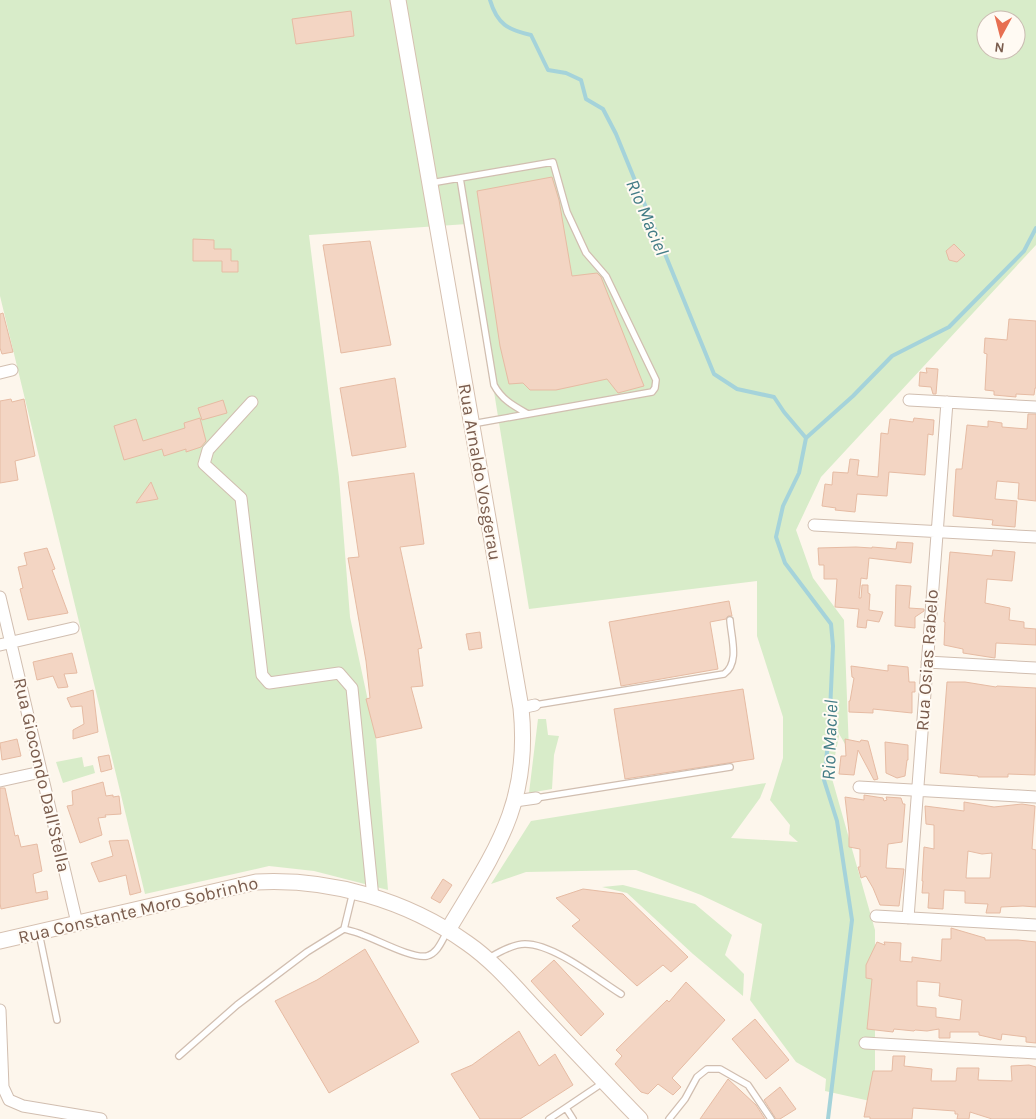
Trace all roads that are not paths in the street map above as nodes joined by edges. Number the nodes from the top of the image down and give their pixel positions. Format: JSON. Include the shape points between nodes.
{"nodes":[{"id":1,"x":398,"y":0,"type":"edge"},
{"id":2,"x":460,"y":178,"type":"junction"},
{"id":3,"x":430,"y":184,"type":"junction"},
{"id":4,"x":909,"y":400,"type":"dead end"},
{"id":5,"x":252,"y":402,"type":"dead end"},
{"id":6,"x":946,"y":402,"type":"junction"},
{"id":7,"x":1036,"y":407,"type":"edge"},
{"id":8,"x":528,"y":414,"type":"junction"},
{"id":9,"x":472,"y":424,"type":"junction"},
{"id":10,"x":814,"y":525,"type":"dead end"},
{"id":11,"x":937,"y":532,"type":"junction"},
{"id":12,"x":1036,"y":537,"type":"edge"},
{"id":13,"x":0,"y":597,"type":"edge"},
{"id":14,"x":730,"y":620,"type":"dead end"},
{"id":15,"x":73,"y":628,"type":"dead end"},
{"id":16,"x":5,"y":643,"type":"edge"},
{"id":17,"x":927,"y":662,"type":"junction"},
{"id":18,"x":1036,"y":668,"type":"edge"},
{"id":19,"x":528,"y":706,"type":"junction"},
{"id":20,"x":730,"y":767,"type":"dead end"},
{"id":21,"x":41,"y":772,"type":"junction"},
{"id":22,"x":0,"y":781,"type":"edge"},
{"id":23,"x":859,"y":787,"type":"dead end"},
{"id":24,"x":918,"y":790,"type":"junction"},
{"id":25,"x":1036,"y":797,"type":"edge"},
{"id":26,"x":536,"y":798,"type":"joint"},
{"id":27,"x":515,"y":801,"type":"junction"},
{"id":28,"x":353,"y":892,"type":"junction"},
{"id":29,"x":373,"y":898,"type":"junction"},
{"id":30,"x":876,"y":916,"type":"dead end"},
{"id":31,"x":908,"y":918,"type":"junction"},
{"id":32,"x":77,"y":924,"type":"junction"},
{"id":33,"x":1036,"y":925,"type":"edge"},
{"id":34,"x":344,"y":929,"type":"junction"},
{"id":35,"x":448,"y":930,"type":"junction"},
{"id":36,"x":38,"y":932,"type":"junction"},
{"id":37,"x":0,"y":941,"type":"edge"},
{"id":38,"x":488,"y":959,"type":"junction"},
{"id":39,"x":621,"y":994,"type":"dead end"},
{"id":40,"x":0,"y":1010,"type":"edge"},
{"id":41,"x":57,"y":1020,"type":"dead end"},
{"id":42,"x":865,"y":1043,"type":"dead end"},
{"id":43,"x":1036,"y":1053,"type":"edge"},
{"id":44,"x":180,"y":1056,"type":"dead end"},
{"id":45,"x":604,"y":1082,"type":"junction"},
{"id":46,"x":566,"y":1108,"type":"junction"},
{"id":47,"x":101,"y":1119,"type":"edge"},
{"id":48,"x":549,"y":1119,"type":"edge"},
{"id":49,"x":573,"y":1119,"type":"edge"},
{"id":50,"x":640,"y":1119,"type":"edge"},
{"id":51,"x":669,"y":1119,"type":"edge"},
{"id":52,"x":771,"y":1119,"type":"edge"}],
"edges":[{"from":1,"to":3,"type":"street","name":"Rua Arnaldo Vosgerau"},
{"from":2,"to":3,"type":"lane"},
{"from":2,"to":8,"type":"lane","via":[[494,385],[508,403]]},
{"from":2,"to":8,"type":"lane","via":[[553,162],[567,212],[586,253],[606,276],[656,380],[652,392]]},
{"from":3,"to":9,"type":"street","name":"Rua Arnaldo Vosgerau"},
{"from":4,"to":6,"type":"street"},
{"from":5,"to":29,"type":"street","via":[[208,450],[204,464],[241,498],[262,675],[269,683],[339,673],[352,688]]},
{"from":6,"to":7,"type":"street"},
{"from":6,"to":11,"type":"street","name":"Rua Osias Rabelo"},
{"from":8,"to":9,"type":"lane"},
{"from":9,"to":19,"type":"street","name":"Rua Arnaldo Vosgerau"},
{"from":10,"to":11,"type":"street"},
{"from":11,"to":12,"type":"street"},
{"from":11,"to":17,"type":"street","name":"Rua Osias Rabelo"},
{"from":13,"to":16,"type":"street","name":"Rua Giocondo Dall'Stella"},
{"from":14,"to":19,"type":"lane","via":[[734,660],[730,670],[724,674]]},
{"from":15,"to":16,"type":"street"},
{"from":16,"to":21,"type":"street","name":"Rua Giocondo Dall'Stella"},
{"from":17,"to":18,"type":"street"},
{"from":17,"to":24,"type":"street","name":"Rua Osias Rabelo"},
{"from":19,"to":27,"type":"street","name":"Rua Arnaldo Vosgerau"},
{"from":20,"to":26,"type":"lane"},
{"from":21,"to":22,"type":"street"},
{"from":21,"to":32,"type":"street","name":"Rua Giocondo Dall'Stella"},
{"from":23,"to":24,"type":"street"},
{"from":24,"to":25,"type":"street"},
{"from":24,"to":31,"type":"street","name":"Rua Osias Rabelo"},
{"from":26,"to":27,"type":"street"},
{"from":27,"to":35,"type":"street","name":"Rua Arnaldo Vosgerau","via":[[492,858]]},
{"from":28,"to":29,"type":"street","name":"Rua Constante Moro Sobrinho"},
{"from":28,"to":32,"type":"street","name":"Rua Constante Moro Sobrinho","via":[[315,883],[256,882]]},
{"from":28,"to":34,"type":"lane"},
{"from":29,"to":35,"type":"street","name":"Rua Constante Moro Sobrinho"},
{"from":30,"to":31,"type":"street"},
{"from":31,"to":33,"type":"street"},
{"from":32,"to":36,"type":"street","name":"Rua Constante Moro Sobrinho"},
{"from":34,"to":35,"type":"lane","via":[[426,956],[439,947]]},
{"from":34,"to":44,"type":"lane","via":[[307,952],[237,1005]]},
{"from":35,"to":38,"type":"street","name":"Rua Constante Moro Sobrinho"},
{"from":36,"to":37,"type":"street","name":"Rua Constante Moro Sobrinho"},
{"from":36,"to":41,"type":"lane"},
{"from":38,"to":39,"type":"lane","via":[[524,944],[544,947]]},
{"from":38,"to":45,"type":"street","name":"Rua Constante Moro Sobrinho"},
{"from":40,"to":47,"type":"street","via":[[3,1087],[9,1100],[23,1106]]},
{"from":42,"to":43,"type":"street"},
{"from":45,"to":46,"type":"lane"},
{"from":45,"to":50,"type":"street","name":"Rua Constante Moro Sobrinho"},
{"from":46,"to":48,"type":"lane"},
{"from":46,"to":49,"type":"lane"},
{"from":51,"to":52,"type":"lane","via":[[697,1077],[707,1069],[720,1069],[748,1085]]}]}
